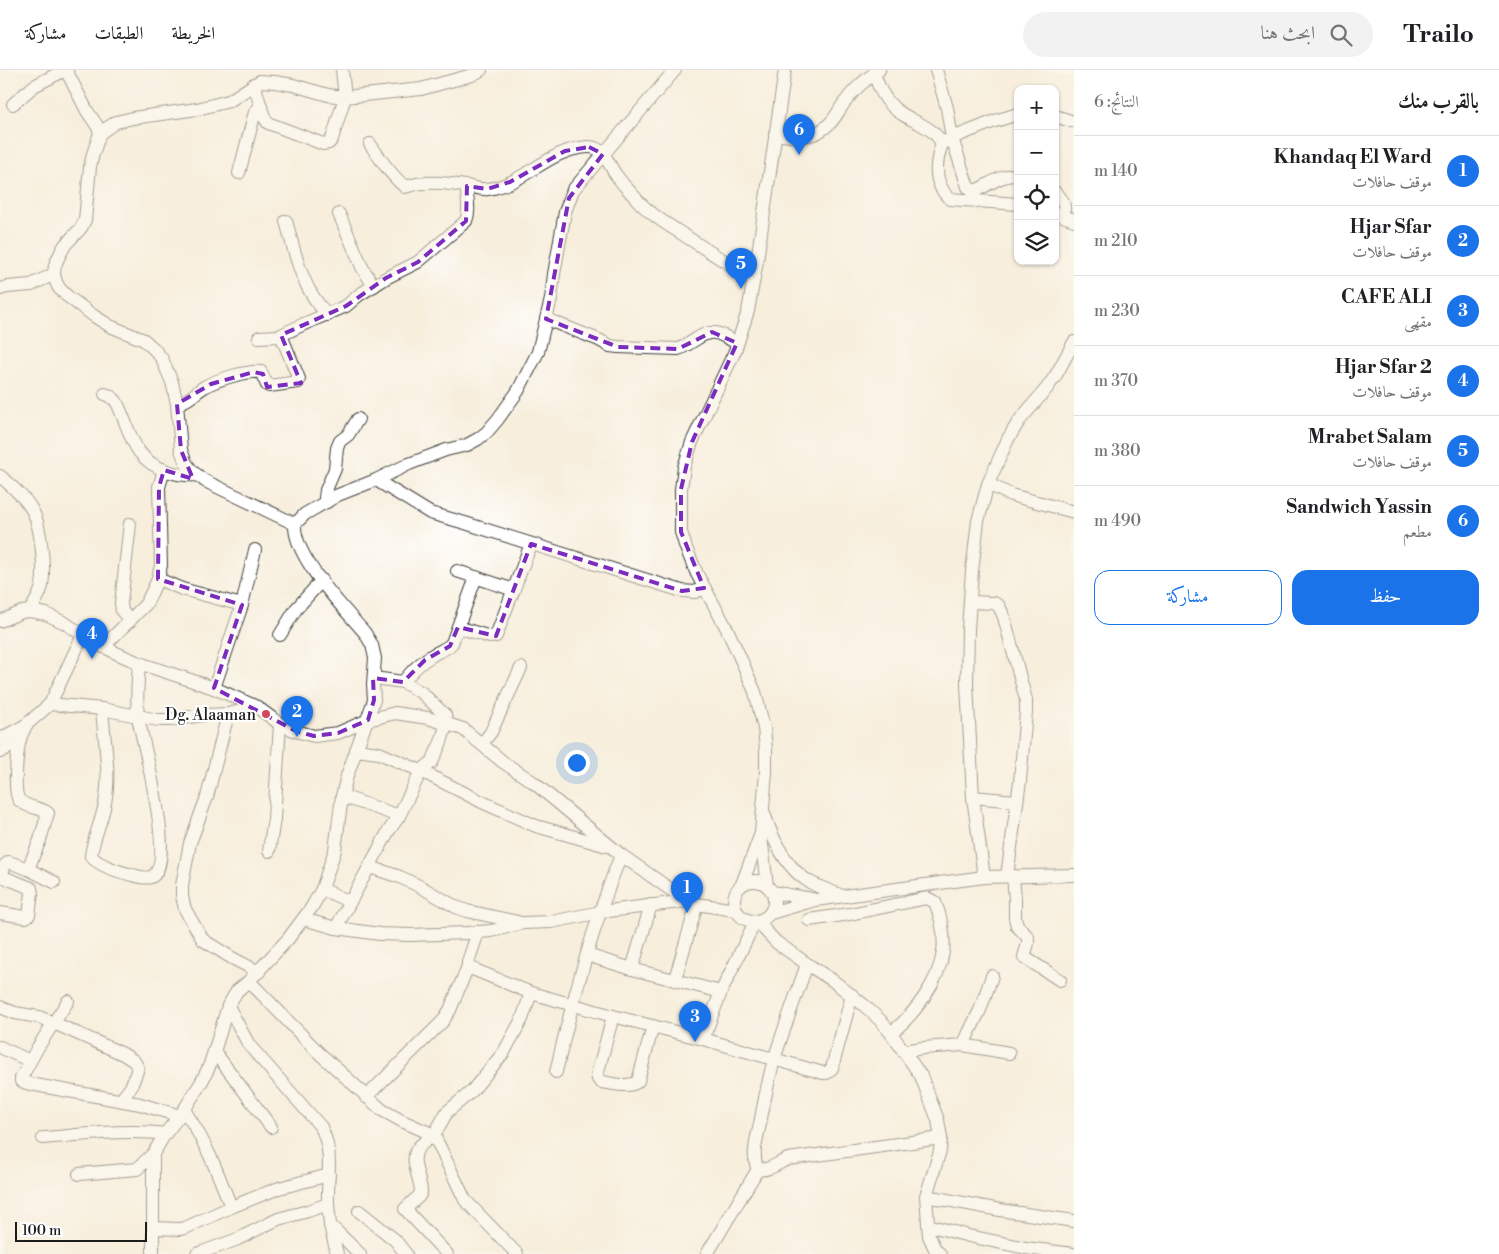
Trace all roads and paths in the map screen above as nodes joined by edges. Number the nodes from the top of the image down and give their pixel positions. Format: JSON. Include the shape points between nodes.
{"nodes":[{"id":1,"x":65,"y":70,"type":"edge"},
{"id":2,"x":342,"y":70,"type":"edge"},
{"id":3,"x":482,"y":70,"type":"edge"},
{"id":4,"x":675,"y":70,"type":"edge"},
{"id":5,"x":785,"y":70,"type":"edge"},
{"id":6,"x":936,"y":70,"type":"edge"},
{"id":7,"x":876,"y":72,"type":"edge"},
{"id":8,"x":254,"y":84,"type":"junction"},
{"id":9,"x":345,"y":97,"type":"junction"},
{"id":10,"x":14,"y":104,"type":"dead end"},
{"id":11,"x":261,"y":106,"type":"junction"},
{"id":12,"x":1014,"y":115,"type":"edge"},
{"id":13,"x":1059,"y":117,"type":"edge"},
{"id":14,"x":1071,"y":121,"type":"dead end"},
{"id":15,"x":100,"y":133,"type":"junction"},
{"id":16,"x":775,"y":134,"type":"junction"},
{"id":17,"x":947,"y":141,"type":"junction"},
{"id":18,"x":370,"y":144,"type":"dead end"},
{"id":19,"x":603,"y":154,"type":"junction"},
{"id":20,"x":238,"y":174,"type":"dead end"},
{"id":21,"x":1014,"y":175,"type":"edge"},
{"id":22,"x":467,"y":186,"type":"junction"},
{"id":23,"x":970,"y":189,"type":"junction"},
{"id":24,"x":1059,"y":197,"type":"edge"},
{"id":25,"x":960,"y":200,"type":"junction"},
{"id":26,"x":1014,"y":203,"type":"edge"},
{"id":27,"x":339,"y":214,"type":"dead end"},
{"id":28,"x":1064,"y":216,"type":"edge"},
{"id":29,"x":286,"y":221,"type":"dead end"},
{"id":30,"x":54,"y":274,"type":"junction"},
{"id":31,"x":754,"y":279,"type":"junction"},
{"id":32,"x":374,"y":286,"type":"junction"},
{"id":33,"x":0,"y":289,"type":"edge"},
{"id":34,"x":328,"y":315,"type":"junction"},
{"id":35,"x":546,"y":319,"type":"junction"},
{"id":36,"x":281,"y":336,"type":"junction"},
{"id":37,"x":259,"y":337,"type":"dead end"},
{"id":38,"x":1074,"y":342,"type":"edge"},
{"id":39,"x":738,"y":343,"type":"junction"},
{"id":40,"x":105,"y":394,"type":"dead end"},
{"id":41,"x":177,"y":404,"type":"junction"},
{"id":42,"x":358,"y":419,"type":"dead end"},
{"id":43,"x":164,"y":470,"type":"junction"},
{"id":44,"x":198,"y":475,"type":"junction"},
{"id":45,"x":0,"y":476,"type":"edge"},
{"id":46,"x":376,"y":480,"type":"junction"},
{"id":47,"x":988,"y":484,"type":"junction"},
{"id":48,"x":326,"y":502,"type":"junction"},
{"id":49,"x":1074,"y":512,"type":"edge"},
{"id":50,"x":130,"y":524,"type":"dead end"},
{"id":51,"x":295,"y":524,"type":"junction"},
{"id":52,"x":531,"y":544,"type":"junction"},
{"id":53,"x":255,"y":550,"type":"dead end"},
{"id":54,"x":457,"y":571,"type":"dead end"},
{"id":55,"x":476,"y":577,"type":"junction"},
{"id":56,"x":158,"y":579,"type":"junction"},
{"id":57,"x":322,"y":580,"type":"junction"},
{"id":58,"x":704,"y":588,"type":"junction"},
{"id":59,"x":514,"y":590,"type":"junction"},
{"id":60,"x":970,"y":602,"type":"junction"},
{"id":61,"x":242,"y":605,"type":"junction"},
{"id":62,"x":30,"y":611,"type":"junction"},
{"id":63,"x":130,"y":620,"type":"junction"},
{"id":64,"x":0,"y":621,"type":"edge"},
{"id":65,"x":458,"y":627,"type":"junction"},
{"id":66,"x":83,"y":635,"type":"junction"},
{"id":67,"x":280,"y":635,"type":"dead end"},
{"id":68,"x":103,"y":647,"type":"junction"},
{"id":69,"x":138,"y":664,"type":"junction"},
{"id":70,"x":521,"y":668,"type":"dead end"},
{"id":71,"x":374,"y":678,"type":"junction"},
{"id":72,"x":403,"y":682,"type":"junction"},
{"id":73,"x":214,"y":688,"type":"junction"},
{"id":74,"x":50,"y":704,"type":"junction"},
{"id":75,"x":257,"y":707,"type":"junction"},
{"id":76,"x":102,"y":709,"type":"junction"},
{"id":77,"x":228,"y":714,"type":"junction"},
{"id":78,"x":138,"y":716,"type":"junction"},
{"id":79,"x":368,"y":720,"type":"junction"},
{"id":80,"x":447,"y":723,"type":"junction"},
{"id":81,"x":280,"y":724,"type":"junction"},
{"id":82,"x":26,"y":725,"type":"junction"},
{"id":83,"x":0,"y":739,"type":"edge"},
{"id":84,"x":19,"y":742,"type":"junction"},
{"id":85,"x":482,"y":744,"type":"junction"},
{"id":86,"x":356,"y":750,"type":"junction"},
{"id":87,"x":0,"y":752,"type":"edge"},
{"id":88,"x":421,"y":771,"type":"junction"},
{"id":89,"x":342,"y":796,"type":"junction"},
{"id":90,"x":973,"y":797,"type":"junction"},
{"id":91,"x":1016,"y":800,"type":"junction"},
{"id":92,"x":763,"y":810,"type":"junction"},
{"id":93,"x":399,"y":816,"type":"junction"},
{"id":94,"x":761,"y":833,"type":"junction"},
{"id":95,"x":269,"y":851,"type":"dead end"},
{"id":96,"x":616,"y":851,"type":"junction"},
{"id":97,"x":370,"y":866,"type":"junction"},
{"id":98,"x":28,"y":869,"type":"junction"},
{"id":99,"x":1074,"y":875,"type":"edge"},
{"id":100,"x":0,"y":876,"type":"edge"},
{"id":101,"x":1010,"y":876,"type":"junction"},
{"id":102,"x":984,"y":877,"type":"junction"},
{"id":103,"x":54,"y":882,"type":"dead end"},
{"id":104,"x":742,"y":884,"type":"junction"},
{"id":105,"x":906,"y":888,"type":"junction"},
{"id":106,"x":322,"y":889,"type":"junction"},
{"id":107,"x":770,"y":889,"type":"junction"},
{"id":108,"x":734,"y":896,"type":"junction"},
{"id":109,"x":845,"y":896,"type":"junction"},
{"id":110,"x":815,"y":900,"type":"junction"},
{"id":111,"x":350,"y":902,"type":"junction"},
{"id":112,"x":692,"y":902,"type":"junction"},
{"id":113,"x":908,"y":902,"type":"junction"},
{"id":114,"x":651,"y":905,"type":"junction"},
{"id":115,"x":711,"y":906,"type":"junction"},
{"id":116,"x":735,"y":910,"type":"junction"},
{"id":117,"x":467,"y":911,"type":"junction"},
{"id":118,"x":601,"y":912,"type":"junction"},
{"id":119,"x":0,"y":914,"type":"edge"},
{"id":120,"x":762,"y":918,"type":"junction"},
{"id":121,"x":303,"y":919,"type":"junction"},
{"id":122,"x":809,"y":920,"type":"dead end"},
{"id":123,"x":523,"y":923,"type":"junction"},
{"id":124,"x":336,"y":928,"type":"junction"},
{"id":125,"x":478,"y":932,"type":"junction"},
{"id":126,"x":463,"y":934,"type":"junction"},
{"id":127,"x":587,"y":955,"type":"junction"},
{"id":128,"x":807,"y":964,"type":"junction"},
{"id":129,"x":468,"y":966,"type":"junction"},
{"id":130,"x":632,"y":969,"type":"junction"},
{"id":131,"x":259,"y":972,"type":"junction"},
{"id":132,"x":992,"y":976,"type":"dead end"},
{"id":133,"x":675,"y":979,"type":"junction"},
{"id":134,"x":1060,"y":980,"type":"dead end"},
{"id":135,"x":249,"y":982,"type":"junction"},
{"id":136,"x":721,"y":992,"type":"junction"},
{"id":137,"x":531,"y":993,"type":"junction"},
{"id":138,"x":852,"y":995,"type":"junction"},
{"id":139,"x":68,"y":1001,"type":"dead end"},
{"id":140,"x":572,"y":1004,"type":"junction"},
{"id":141,"x":228,"y":1006,"type":"junction"},
{"id":142,"x":0,"y":1007,"type":"edge"},
{"id":143,"x":613,"y":1016,"type":"junction"},
{"id":144,"x":54,"y":1023,"type":"junction"},
{"id":145,"x":653,"y":1026,"type":"junction"},
{"id":146,"x":891,"y":1032,"type":"junction"},
{"id":147,"x":703,"y":1038,"type":"junction"},
{"id":148,"x":0,"y":1046,"type":"edge"},
{"id":149,"x":963,"y":1046,"type":"junction"},
{"id":150,"x":214,"y":1051,"type":"junction"},
{"id":151,"x":903,"y":1051,"type":"junction"},
{"id":152,"x":1009,"y":1053,"type":"dead end"},
{"id":153,"x":775,"y":1059,"type":"junction"},
{"id":154,"x":30,"y":1061,"type":"junction"},
{"id":155,"x":556,"y":1072,"type":"dead end"},
{"id":156,"x":366,"y":1097,"type":"junction"},
{"id":157,"x":121,"y":1100,"type":"junction"},
{"id":158,"x":182,"y":1113,"type":"junction"},
{"id":159,"x":271,"y":1127,"type":"dead end"},
{"id":160,"x":165,"y":1134,"type":"junction"},
{"id":161,"x":434,"y":1135,"type":"junction"},
{"id":162,"x":43,"y":1138,"type":"dead end"},
{"id":163,"x":941,"y":1138,"type":"junction"},
{"id":164,"x":153,"y":1154,"type":"junction"},
{"id":165,"x":758,"y":1169,"type":"junction"},
{"id":166,"x":79,"y":1174,"type":"dead end"},
{"id":167,"x":329,"y":1175,"type":"junction"},
{"id":168,"x":926,"y":1196,"type":"junction"},
{"id":169,"x":328,"y":1204,"type":"junction"},
{"id":170,"x":231,"y":1207,"type":"junction"},
{"id":171,"x":359,"y":1212,"type":"dead end"},
{"id":172,"x":1074,"y":1221,"type":"edge"},
{"id":173,"x":330,"y":1225,"type":"junction"},
{"id":174,"x":928,"y":1225,"type":"junction"},
{"id":175,"x":154,"y":1228,"type":"junction"},
{"id":176,"x":153,"y":1254,"type":"edge"},
{"id":177,"x":197,"y":1254,"type":"edge"},
{"id":178,"x":337,"y":1254,"type":"edge"},
{"id":179,"x":360,"y":1254,"type":"edge"},
{"id":180,"x":406,"y":1254,"type":"edge"},
{"id":181,"x":447,"y":1254,"type":"edge"},
{"id":182,"x":518,"y":1254,"type":"edge"},
{"id":183,"x":707,"y":1254,"type":"edge"},
{"id":184,"x":940,"y":1254,"type":"edge"},
{"id":185,"x":1073,"y":1254,"type":"edge"}],
"edges":[{"from":1,"to":10,"type":"street","via":[[34,86]]},
{"from":1,"to":15,"type":"street"},
{"from":2,"to":9,"type":"street"},
{"from":3,"to":9,"type":"street","via":[[421,89]]},
{"from":4,"to":19,"type":"street"},
{"from":5,"to":16,"type":"street"},
{"from":6,"to":17,"type":"street","via":[[947,108]]},
{"from":7,"to":16,"type":"street","via":[[862,83],[819,132],[797,138]]},
{"from":7,"to":17,"type":"street","via":[[884,97],[900,113]]},
{"from":8,"to":9,"type":"street","via":[[275,82]]},
{"from":8,"to":11,"type":"street"},
{"from":8,"to":15,"type":"street","via":[[229,101],[116,122]]},
{"from":9,"to":11,"type":"street","via":[[332,139],[323,144],[268,123]]},
{"from":11,"to":20,"type":"street","via":[[255,112]]},
{"from":12,"to":17,"type":"street"},
{"from":13,"to":14,"type":"street"},
{"from":15,"to":30,"type":"street","via":[[90,167],[84,220],[65,245]]},
{"from":16,"to":31,"type":"street"},
{"from":17,"to":23,"type":"street"},
{"from":17,"to":25,"type":"street","via":[[936,166],[937,176],[945,194],[950,199]]},
{"from":18,"to":22,"type":"street","via":[[405,188],[426,183]]},
{"from":19,"to":22,"type":"street","via":[[597,148],[589,147],[565,151],[510,182],[487,189]]},
{"from":19,"to":31,"type":"street","via":[[634,197],[650,212]]},
{"from":19,"to":35,"type":"street","via":[[569,198]]},
{"from":21,"to":23,"type":"street","via":[[998,178],[975,191]]},
{"from":22,"to":32,"type":"street","via":[[469,208],[466,221],[418,262]]},
{"from":23,"to":25,"type":"street"},
{"from":24,"to":28,"type":"street","via":[[1064,204]]},
{"from":25,"to":26,"type":"street"},
{"from":27,"to":32,"type":"street","via":[[362,269]]},
{"from":29,"to":34,"type":"street","via":[[300,273]]},
{"from":30,"to":33,"type":"street","via":[[31,285]]},
{"from":30,"to":41,"type":"street","via":[[59,288],[67,296],[110,326],[144,340],[154,349],[172,382]]},
{"from":31,"to":39,"type":"street"},
{"from":32,"to":34,"type":"street"},
{"from":34,"to":36,"type":"street"},
{"from":35,"to":39,"type":"street","via":[[618,348],[678,349],[708,332]]},
{"from":35,"to":46,"type":"street","via":[[531,368],[510,404],[487,432],[467,445],[409,464]]},
{"from":36,"to":37,"type":"street"},
{"from":36,"to":41,"type":"street","via":[[298,382],[269,386],[261,372],[254,372],[211,384]]},
{"from":38,"to":47,"type":"street","via":[[1047,388],[1019,421]]},
{"from":39,"to":58,"type":"street","via":[[692,442],[684,467],[681,532]]},
{"from":40,"to":43,"type":"street","via":[[116,401],[136,448],[146,460]]},
{"from":41,"to":44,"type":"street","via":[[181,450],[186,463]]},
{"from":42,"to":48,"type":"street","via":[[337,448]]},
{"from":43,"to":44,"type":"street"},
{"from":43,"to":56,"type":"street","via":[[159,487],[161,565]]},
{"from":44,"to":51,"type":"street"},
{"from":45,"to":62,"type":"street","via":[[32,508],[38,524],[43,580]]},
{"from":46,"to":48,"type":"street"},
{"from":46,"to":52,"type":"street","via":[[430,513]]},
{"from":47,"to":49,"type":"street","via":[[1011,495]]},
{"from":47,"to":60,"type":"street","via":[[976,537]]},
{"from":48,"to":51,"type":"street"},
{"from":50,"to":63,"type":"street","via":[[120,603]]},
{"from":51,"to":57,"type":"street","via":[[294,533],[302,553]]},
{"from":52,"to":58,"type":"street","via":[[682,592]]},
{"from":52,"to":59,"type":"street"},
{"from":53,"to":61,"type":"street"},
{"from":54,"to":55,"type":"street"},
{"from":55,"to":59,"type":"street"},
{"from":55,"to":65,"type":"street"},
{"from":56,"to":61,"type":"street"},
{"from":56,"to":63,"type":"street","via":[[146,604]]},
{"from":57,"to":67,"type":"street","via":[[296,609]]},
{"from":57,"to":71,"type":"street","via":[[366,633],[375,658]]},
{"from":58,"to":92,"type":"street","via":[[743,664],[760,708],[766,750]]},
{"from":59,"to":65,"type":"street","via":[[496,636]]},
{"from":60,"to":90,"type":"street","via":[[967,684]]},
{"from":60,"to":91,"type":"street","via":[[999,606],[1026,700]]},
{"from":61,"to":73,"type":"street"},
{"from":62,"to":64,"type":"street"},
{"from":62,"to":66,"type":"street","via":[[66,623]]},
{"from":63,"to":68,"type":"street"},
{"from":65,"to":72,"type":"street","via":[[450,646],[425,660]]},
{"from":66,"to":68,"type":"street"},
{"from":66,"to":74,"type":"street"},
{"from":68,"to":69,"type":"street"},
{"from":69,"to":73,"type":"street"},
{"from":69,"to":78,"type":"street"},
{"from":70,"to":85,"type":"street","via":[[491,732]]},
{"from":71,"to":72,"type":"street"},
{"from":71,"to":79,"type":"street","via":[[374,700]]},
{"from":72,"to":80,"type":"street","via":[[422,693],[445,715]]},
{"from":73,"to":75,"type":"street"},
{"from":74,"to":76,"type":"street"},
{"from":74,"to":82,"type":"street"},
{"from":75,"to":77,"type":"street"},
{"from":75,"to":81,"type":"street"},
{"from":76,"to":78,"type":"street"},
{"from":76,"to":78,"type":"street","via":[[107,786],[91,856],[116,870],[150,877],[159,864],[162,839]]},
{"from":77,"to":78,"type":"street","via":[[158,720]]},
{"from":77,"to":131,"type":"street","via":[[207,797],[190,843],[182,896],[203,940]]},
{"from":79,"to":80,"type":"street","via":[[396,713]]},
{"from":79,"to":81,"type":"street","via":[[338,733],[314,736]]},
{"from":79,"to":86,"type":"street"},
{"from":80,"to":85,"type":"street","via":[[463,729]]},
{"from":80,"to":88,"type":"street","via":[[432,762]]},
{"from":81,"to":95,"type":"street"},
{"from":82,"to":83,"type":"street"},
{"from":82,"to":84,"type":"street"},
{"from":84,"to":87,"type":"street"},
{"from":84,"to":98,"type":"street","via":[[18,797],[23,803],[48,813]]},
{"from":85,"to":96,"type":"street"},
{"from":86,"to":88,"type":"street","via":[[379,754]]},
{"from":86,"to":89,"type":"street"},
{"from":88,"to":93,"type":"street"},
{"from":88,"to":96,"type":"street","via":[[529,823]]},
{"from":89,"to":93,"type":"street"},
{"from":89,"to":106,"type":"street","via":[[335,850]]},
{"from":90,"to":91,"type":"street"},
{"from":90,"to":102,"type":"street"},
{"from":91,"to":101,"type":"street"},
{"from":92,"to":94,"type":"street"},
{"from":92,"to":109,"type":"street","via":[[791,868],[819,888]]},
{"from":93,"to":97,"type":"street"},
{"from":94,"to":104,"type":"street"},
{"from":94,"to":107,"type":"street"},
{"from":96,"to":112,"type":"street"},
{"from":96,"to":118,"type":"street"},
{"from":97,"to":111,"type":"street"},
{"from":97,"to":117,"type":"street","via":[[400,877]]},
{"from":98,"to":100,"type":"street","via":[[9,862]]},
{"from":98,"to":103,"type":"street"},
{"from":99,"to":101,"type":"street"},
{"from":100,"to":119,"type":"street","via":[[30,887],[32,892],[28,916]]},
{"from":101,"to":102,"type":"street"},
{"from":101,"to":134,"type":"street","via":[[1016,899],[1017,926],[1028,937],[1024,957]]},
{"from":102,"to":105,"type":"street"},
{"from":104,"to":107,"type":"street","via":[[761,882]]},
{"from":104,"to":108,"type":"street"},
{"from":105,"to":109,"type":"street"},
{"from":105,"to":113,"type":"street"},
{"from":106,"to":111,"type":"street"},
{"from":106,"to":121,"type":"street"},
{"from":107,"to":110,"type":"street"},
{"from":107,"to":120,"type":"street","via":[[774,906]]},
{"from":108,"to":115,"type":"street"},
{"from":108,"to":116,"type":"street"},
{"from":109,"to":110,"type":"street"},
{"from":110,"to":120,"type":"street"},
{"from":111,"to":124,"type":"street"},
{"from":112,"to":114,"type":"street"},
{"from":112,"to":115,"type":"street"},
{"from":112,"to":133,"type":"street"},
{"from":113,"to":122,"type":"street"},
{"from":113,"to":146,"type":"street","via":[[927,898],[935,902],[943,935],[943,952],[921,1002]]},
{"from":114,"to":118,"type":"street"},
{"from":114,"to":130,"type":"street"},
{"from":115,"to":116,"type":"street"},
{"from":116,"to":120,"type":"street","via":[[743,919]]},
{"from":117,"to":123,"type":"street"},
{"from":117,"to":126,"type":"street"},
{"from":118,"to":123,"type":"street","via":[[551,922]]},
{"from":118,"to":127,"type":"street"},
{"from":120,"to":128,"type":"street","via":[[768,935]]},
{"from":120,"to":136,"type":"street"},
{"from":121,"to":124,"type":"street"},
{"from":121,"to":131,"type":"street"},
{"from":123,"to":125,"type":"street"},
{"from":124,"to":126,"type":"street","via":[[410,935]]},
{"from":125,"to":126,"type":"street"},
{"from":125,"to":129,"type":"street"},
{"from":127,"to":130,"type":"street"},
{"from":127,"to":140,"type":"street"},
{"from":128,"to":138,"type":"street"},
{"from":128,"to":153,"type":"street"},
{"from":129,"to":137,"type":"street"},
{"from":129,"to":156,"type":"street","via":[[442,1022]]},
{"from":130,"to":133,"type":"street"},
{"from":131,"to":135,"type":"street"},
{"from":132,"to":149,"type":"street"},
{"from":133,"to":136,"type":"street"},
{"from":135,"to":141,"type":"street","via":[[237,991]]},
{"from":135,"to":156,"type":"street"},
{"from":136,"to":147,"type":"street"},
{"from":137,"to":140,"type":"street"},
{"from":137,"to":161,"type":"street","via":[[522,1019],[504,1052],[472,1091],[447,1112]]},
{"from":138,"to":146,"type":"street"},
{"from":138,"to":153,"type":"street","via":[[830,1071],[824,1073]]},
{"from":139,"to":144,"type":"street"},
{"from":140,"to":143,"type":"street"},
{"from":140,"to":155,"type":"street"},
{"from":141,"to":150,"type":"street"},
{"from":141,"to":167,"type":"street","via":[[249,1045],[321,1127],[328,1143]]},
{"from":142,"to":144,"type":"street"},
{"from":143,"to":145,"type":"street"},
{"from":143,"to":145,"type":"street","via":[[597,1075],[601,1082],[635,1084]]},
{"from":144,"to":154,"type":"street"},
{"from":144,"to":157,"type":"street","via":[[134,1061],[137,1071]]},
{"from":145,"to":147,"type":"street"},
{"from":146,"to":151,"type":"street"},
{"from":147,"to":153,"type":"street"},
{"from":148,"to":154,"type":"street"},
{"from":149,"to":151,"type":"street"},
{"from":149,"to":152,"type":"street"},
{"from":150,"to":158,"type":"street","via":[[202,1081]]},
{"from":150,"to":159,"type":"street"},
{"from":151,"to":163,"type":"street","via":[[921,1076],[938,1120]]},
{"from":153,"to":165,"type":"street","via":[[757,1140],[755,1162]]},
{"from":154,"to":157,"type":"street","via":[[21,1078],[23,1082]]},
{"from":156,"to":161,"type":"street","via":[[382,1110]]},
{"from":157,"to":158,"type":"street"},
{"from":158,"to":160,"type":"street"},
{"from":158,"to":170,"type":"street","via":[[198,1130]]},
{"from":160,"to":162,"type":"street","via":[[118,1133]]},
{"from":160,"to":164,"type":"street"},
{"from":161,"to":181,"type":"street","via":[[417,1149],[415,1167],[421,1192],[405,1209]]},
{"from":161,"to":182,"type":"street","via":[[465,1200]]},
{"from":163,"to":165,"type":"street","via":[[788,1159],[767,1170]]},
{"from":163,"to":168,"type":"street"},
{"from":164,"to":166,"type":"street","via":[[137,1169]]},
{"from":164,"to":175,"type":"street"},
{"from":165,"to":183,"type":"street"},
{"from":167,"to":169,"type":"street"},
{"from":167,"to":170,"type":"street","via":[[279,1188]]},
{"from":168,"to":172,"type":"street"},
{"from":168,"to":174,"type":"street"},
{"from":169,"to":173,"type":"street"},
{"from":169,"to":177,"type":"street","via":[[278,1218],[238,1239]]},
{"from":170,"to":175,"type":"street","via":[[186,1228]]},
{"from":171,"to":180,"type":"street","via":[[395,1240]]},
{"from":173,"to":178,"type":"street"},
{"from":173,"to":179,"type":"street"},
{"from":174,"to":184,"type":"street","via":[[929,1236]]},
{"from":174,"to":185,"type":"street","via":[[1026,1248]]},
{"from":175,"to":176,"type":"street"}]}
